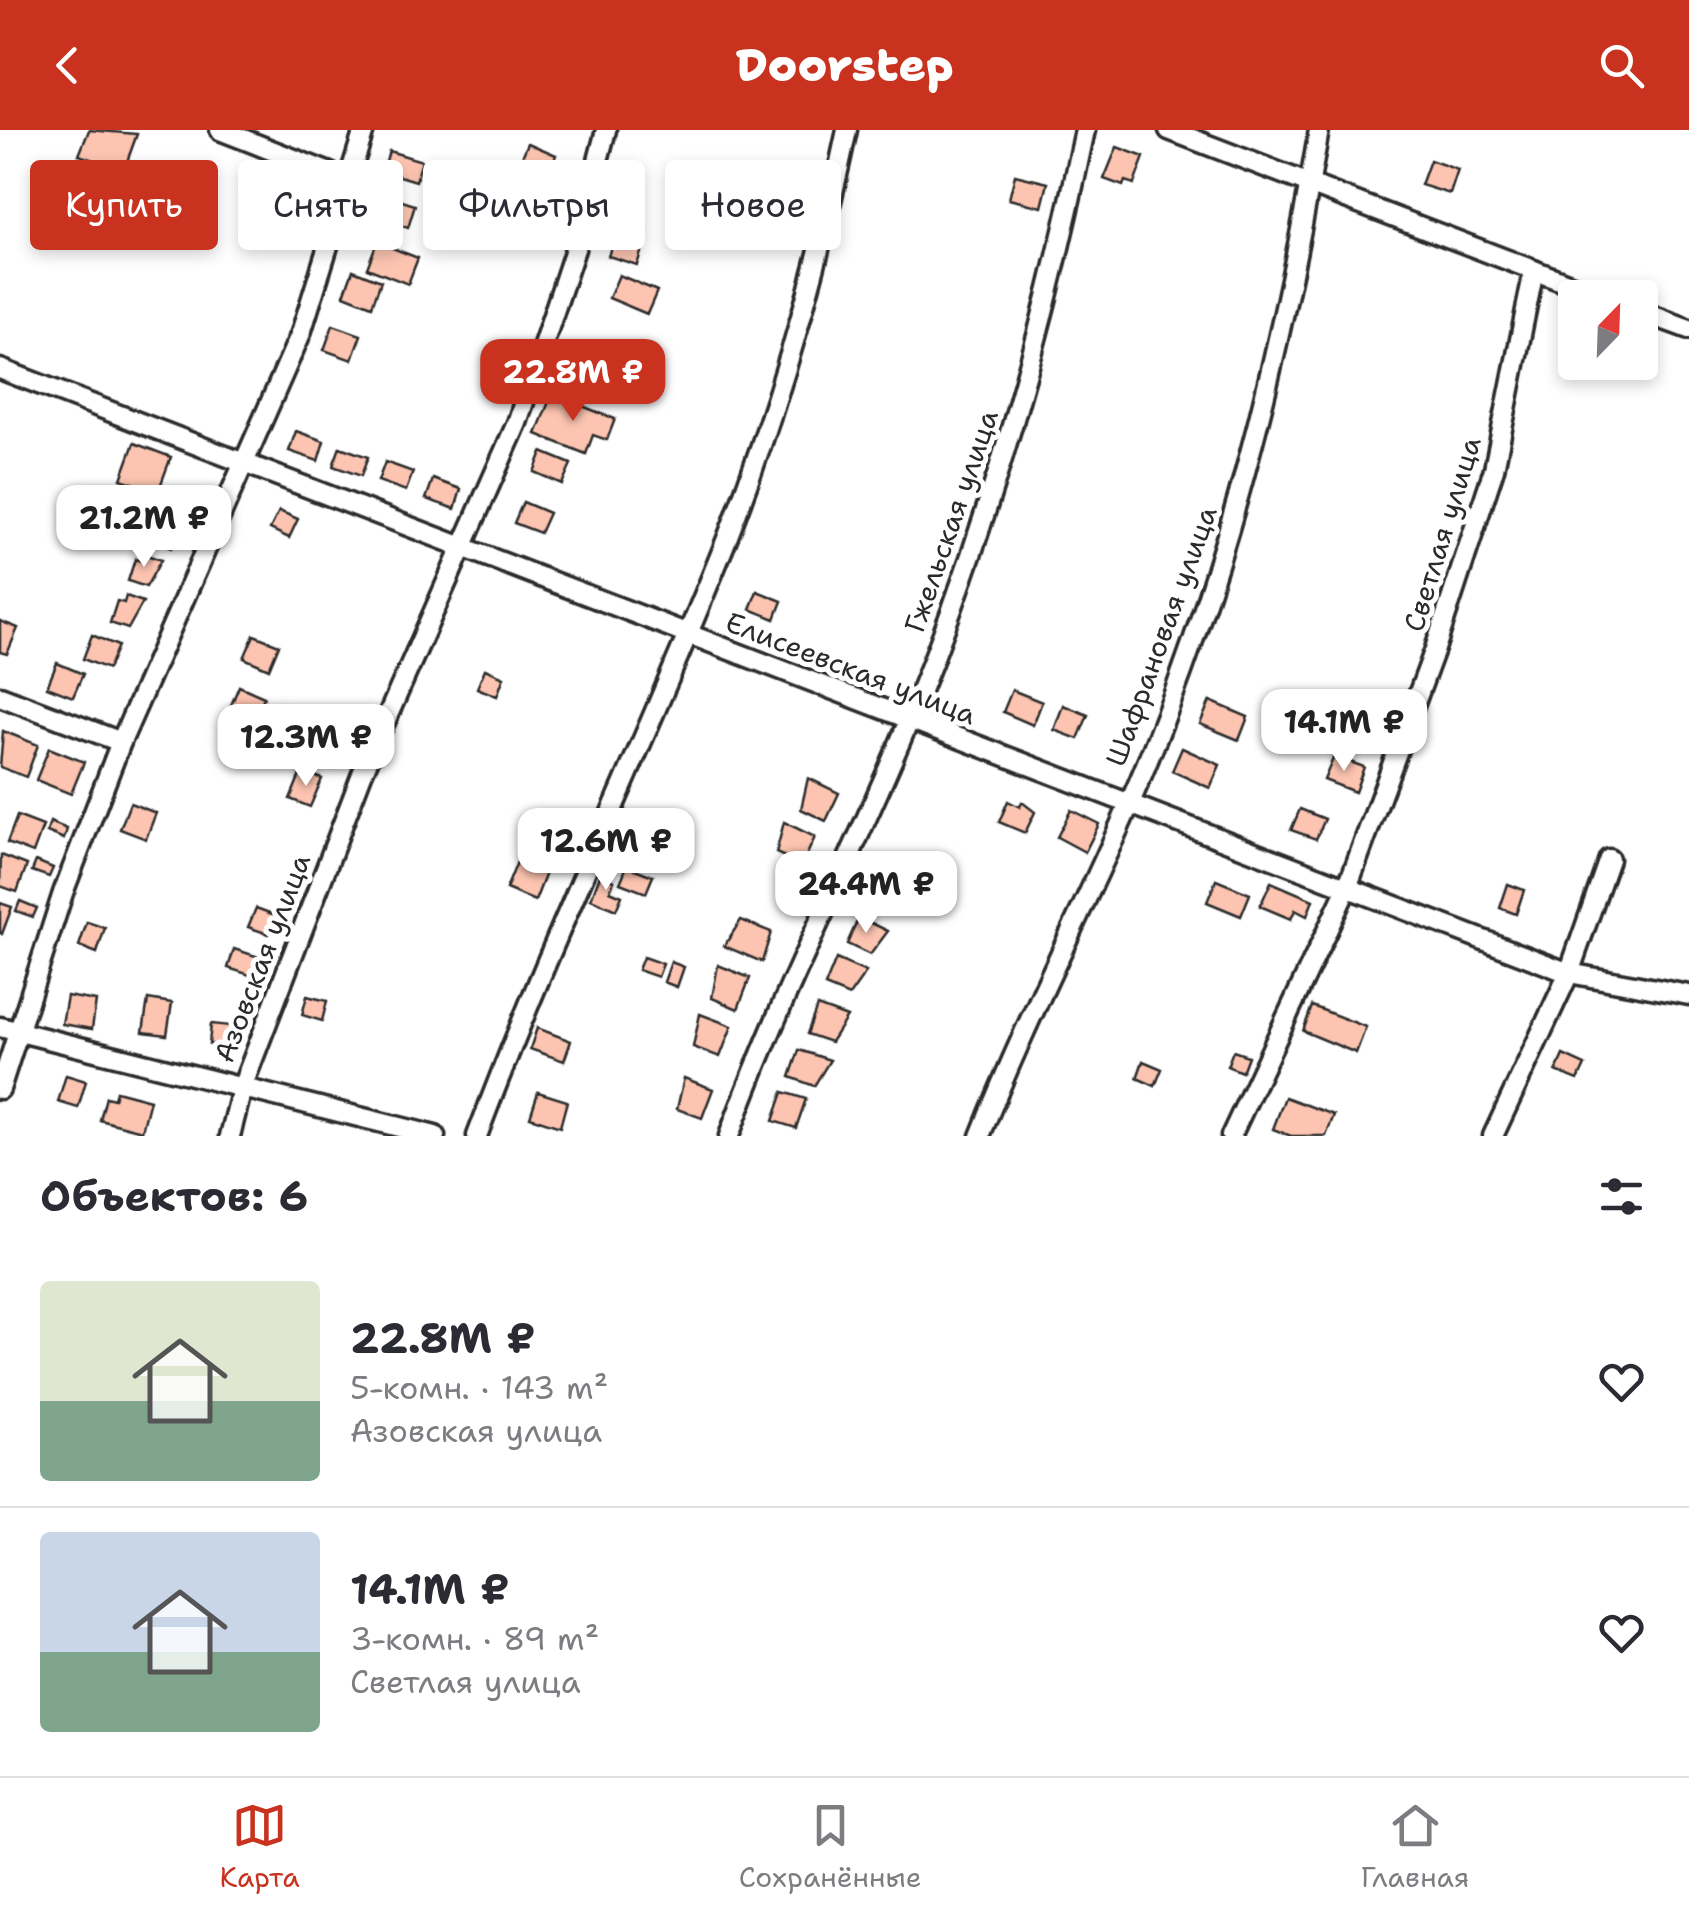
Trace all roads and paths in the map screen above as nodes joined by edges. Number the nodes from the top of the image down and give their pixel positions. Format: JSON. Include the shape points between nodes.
{"nodes":[{"id":1,"x":220,"y":130,"type":"edge"},
{"id":2,"x":364,"y":130,"type":"edge"},
{"id":3,"x":606,"y":130,"type":"edge"},
{"id":4,"x":846,"y":130,"type":"edge"},
{"id":5,"x":1084,"y":130,"type":"edge"},
{"id":6,"x":1168,"y":130,"type":"edge"},
{"id":7,"x":1319,"y":130,"type":"edge"},
{"id":8,"x":296,"y":160,"type":"edge"},
{"id":9,"x":356,"y":160,"type":"edge"},
{"id":10,"x":1310,"y":184,"type":"junction"},
{"id":11,"x":328,"y":250,"type":"edge"},
{"id":12,"x":1534,"y":270,"type":"junction"},
{"id":13,"x":1560,"y":280,"type":"edge"},
{"id":14,"x":1658,"y":318,"type":"edge"},
{"id":15,"x":1689,"y":330,"type":"edge"},
{"id":16,"x":0,"y":369,"type":"edge"},
{"id":17,"x":246,"y":464,"type":"junction"},
{"id":18,"x":466,"y":548,"type":"junction"},
{"id":19,"x":687,"y":634,"type":"junction"},
{"id":20,"x":0,"y":696,"type":"edge"},
{"id":21,"x":909,"y":719,"type":"junction"},
{"id":22,"x":121,"y":742,"type":"junction"},
{"id":23,"x":1130,"y":804,"type":"junction"},
{"id":24,"x":1609,"y":859,"type":"dead end"},
{"id":25,"x":1347,"y":888,"type":"junction"},
{"id":26,"x":1569,"y":973,"type":"junction"},
{"id":27,"x":1689,"y":995,"type":"edge"},
{"id":28,"x":8,"y":1030,"type":"edge"},
{"id":29,"x":243,"y":1086,"type":"junction"},
{"id":30,"x":0,"y":1089,"type":"edge"},
{"id":31,"x":230,"y":1136,"type":"edge"},
{"id":32,"x":435,"y":1136,"type":"edge"},
{"id":33,"x":477,"y":1136,"type":"edge"},
{"id":34,"x":729,"y":1136,"type":"edge"},
{"id":35,"x":980,"y":1136,"type":"edge"},
{"id":36,"x":1231,"y":1136,"type":"edge"},
{"id":37,"x":1493,"y":1136,"type":"edge"}],
"edges":[{"from":1,"to":8,"type":"street"},
{"from":2,"to":9,"type":"street"},
{"from":3,"to":18,"type":"street","name":"Азовская улица","via":[[518,423]]},
{"from":4,"to":19,"type":"street","via":[[828,218],[766,429]]},
{"from":5,"to":21,"type":"street","name":"Гжельская улица","via":[[1024,391]]},
{"from":6,"to":10,"type":"street"},
{"from":7,"to":10,"type":"street","name":"Шафрановая улица"},
{"from":10,"to":12,"type":"street"},
{"from":10,"to":23,"type":"street","name":"Шафрановая улица","via":[[1232,526]]},
{"from":11,"to":17,"type":"street"},
{"from":12,"to":13,"type":"street"},
{"from":12,"to":25,"type":"street","name":"Светлая улица","via":[[1494,469]]},
{"from":14,"to":15,"type":"street"},
{"from":16,"to":17,"type":"street","name":"Елисеевская улица"},
{"from":17,"to":18,"type":"street","name":"Елисеевская улица"},
{"from":17,"to":22,"type":"street"},
{"from":18,"to":19,"type":"street","name":"Елисеевская улица"},
{"from":18,"to":29,"type":"street","name":"Азовская улица","via":[[362,774]]},
{"from":19,"to":21,"type":"street","name":"Елисеевская улица"},
{"from":19,"to":33,"type":"street"},
{"from":20,"to":22,"type":"street"},
{"from":21,"to":23,"type":"street","name":"Елисеевская улица"},
{"from":21,"to":34,"type":"street","name":"Гжельская улица","via":[[767,1031]]},
{"from":22,"to":28,"type":"street"},
{"from":23,"to":25,"type":"street","name":"Елисеевская улица"},
{"from":23,"to":35,"type":"street","name":"Шафрановая улица"},
{"from":24,"to":26,"type":"street"},
{"from":25,"to":26,"type":"street","name":"Елисеевская улица"},
{"from":25,"to":36,"type":"street","name":"Светлая улица"},
{"from":26,"to":27,"type":"street","name":"Елисеевская улица"},
{"from":26,"to":37,"type":"street"},
{"from":28,"to":29,"type":"street"},
{"from":28,"to":30,"type":"street"},
{"from":29,"to":31,"type":"street","name":"Азовская улица"},
{"from":29,"to":32,"type":"street"}]}
